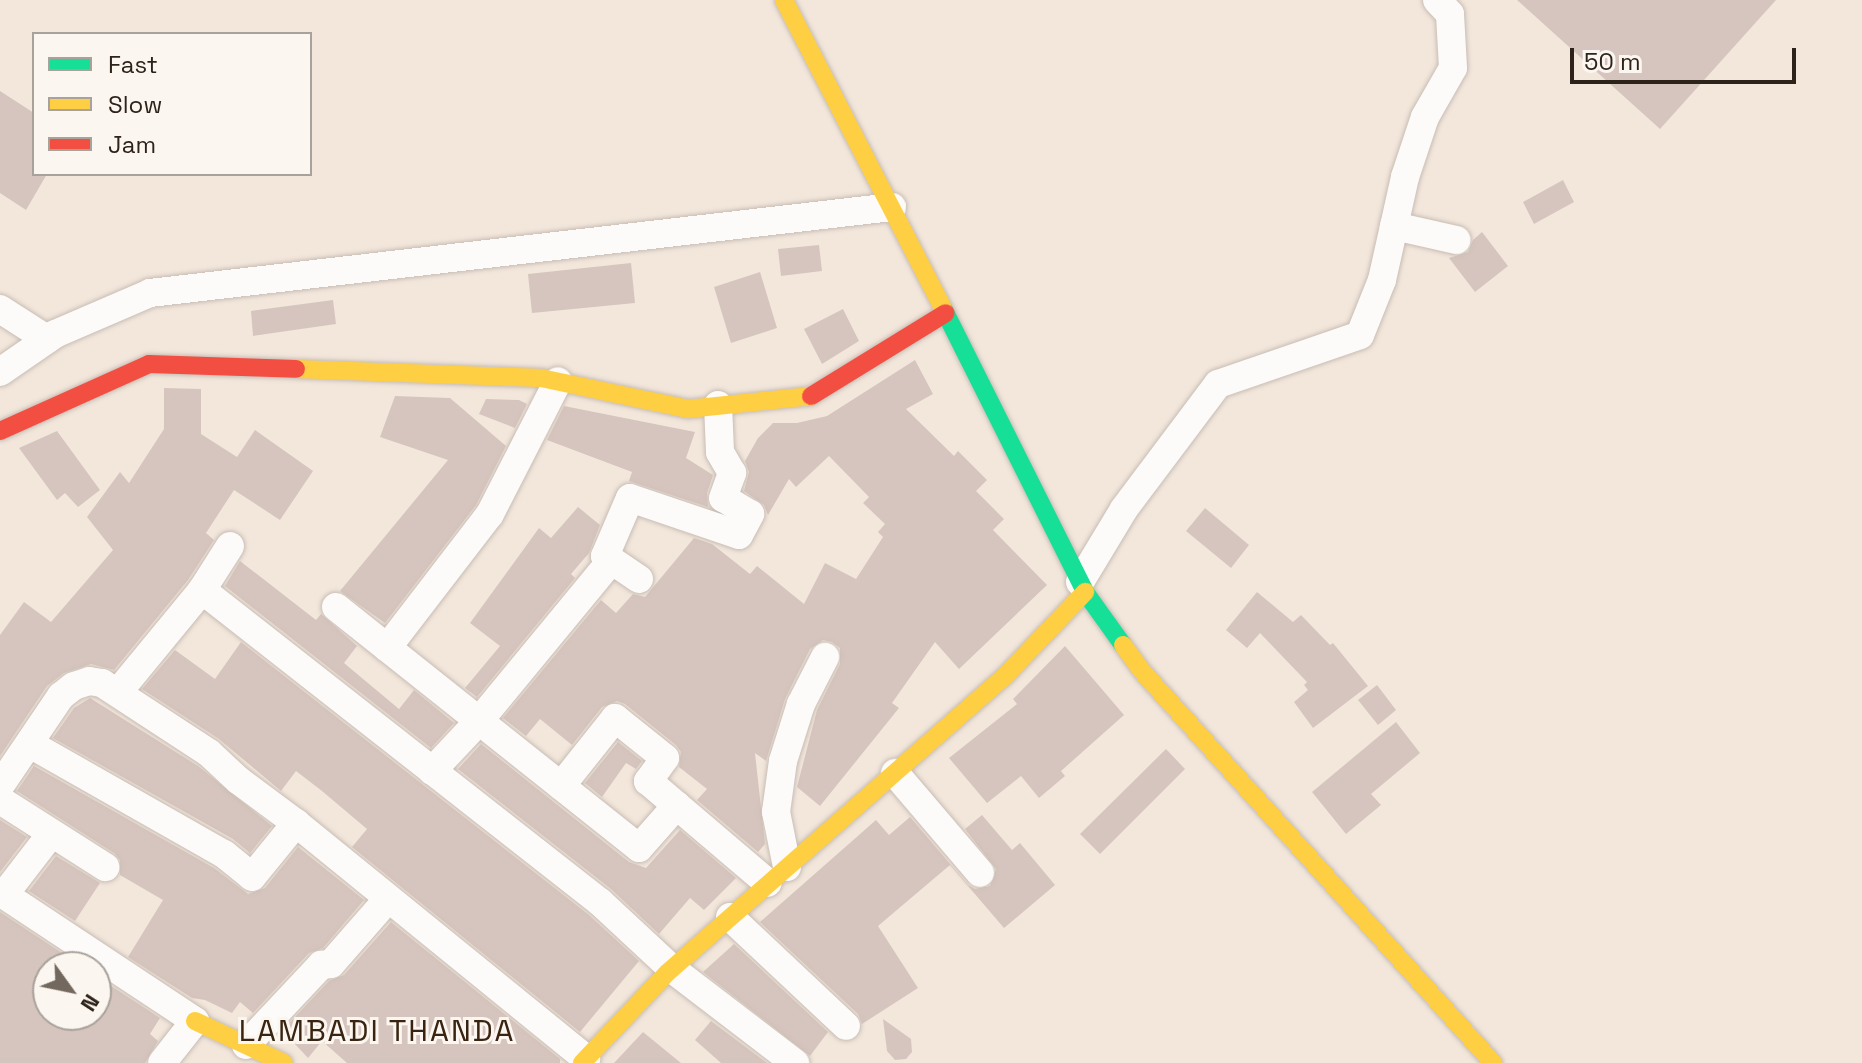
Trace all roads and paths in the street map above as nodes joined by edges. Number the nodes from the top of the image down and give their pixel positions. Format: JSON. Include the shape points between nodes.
{"nodes":[{"id":1,"x":784,"y":0,"type":"edge"},
{"id":2,"x":1437,"y":0,"type":"edge"},
{"id":3,"x":892,"y":207,"type":"junction"},
{"id":4,"x":1394,"y":226,"type":"junction"},
{"id":5,"x":1456,"y":240,"type":"dead end"},
{"id":6,"x":0,"y":309,"type":"edge"},
{"id":7,"x":946,"y":313,"type":"junction"},
{"id":8,"x":47,"y":339,"type":"junction"},
{"id":9,"x":0,"y":372,"type":"edge"},
{"id":10,"x":558,"y":381,"type":"junction"},
{"id":11,"x":718,"y":405,"type":"junction"},
{"id":12,"x":0,"y":431,"type":"edge"},
{"id":13,"x":230,"y":546,"type":"dead end"},
{"id":14,"x":611,"y":561,"type":"junction"},
{"id":15,"x":639,"y":579,"type":"dead end"},
{"id":16,"x":1082,"y":587,"type":"junction"},
{"id":17,"x":202,"y":590,"type":"junction"},
{"id":18,"x":336,"y":607,"type":"dead end"},
{"id":19,"x":387,"y":648,"type":"junction"},
{"id":20,"x":825,"y":657,"type":"dead end"},
{"id":21,"x":119,"y":691,"type":"junction"},
{"id":22,"x":479,"y":721,"type":"junction"},
{"id":23,"x":30,"y":744,"type":"junction"},
{"id":24,"x":432,"y":771,"type":"junction"},
{"id":25,"x":895,"y":773,"type":"junction"},
{"id":26,"x":0,"y":786,"type":"edge"},
{"id":27,"x":561,"y":786,"type":"junction"},
{"id":28,"x":0,"y":800,"type":"edge"},
{"id":29,"x":677,"y":805,"type":"junction"},
{"id":30,"x":296,"y":823,"type":"junction"},
{"id":31,"x":51,"y":834,"type":"junction"},
{"id":32,"x":105,"y":867,"type":"dead end"},
{"id":33,"x":980,"y":873,"type":"dead end"},
{"id":34,"x":778,"y":875,"type":"junction"},
{"id":35,"x":2,"y":894,"type":"edge"},
{"id":36,"x":388,"y":899,"type":"junction"},
{"id":37,"x":730,"y":917,"type":"junction"},
{"id":38,"x":672,"y":969,"type":"junction"},
{"id":39,"x":195,"y":1021,"type":"junction"},
{"id":40,"x":846,"y":1026,"type":"dead end"},
{"id":41,"x":246,"y":1045,"type":"junction"},
{"id":42,"x":584,"y":1061,"type":"edge"},
{"id":43,"x":162,"y":1063,"type":"edge"},
{"id":44,"x":284,"y":1063,"type":"edge"},
{"id":45,"x":795,"y":1063,"type":"edge"},
{"id":46,"x":1493,"y":1063,"type":"edge"}],
"edges":[{"from":1,"to":3,"type":"street"},
{"from":2,"to":4,"type":"street","via":[[1450,14],[1453,68],[1425,117]]},
{"from":3,"to":7,"type":"street"},
{"from":3,"to":8,"type":"street","via":[[150,293]]},
{"from":4,"to":5,"type":"street"},
{"from":4,"to":16,"type":"street","via":[[1382,280],[1360,335],[1218,384],[1124,509]]},
{"from":6,"to":8,"type":"street"},
{"from":7,"to":11,"type":"street","via":[[815,396]]},
{"from":7,"to":16,"type":"street"},
{"from":8,"to":9,"type":"street"},
{"from":10,"to":11,"type":"street","via":[[688,409]]},
{"from":10,"to":12,"type":"street","via":[[149,364]]},
{"from":10,"to":19,"type":"street","via":[[490,514]]},
{"from":11,"to":14,"type":"street","via":[[720,452],[732,473],[723,498],[750,514],[739,535],[630,498],[605,556]]},
{"from":13,"to":17,"type":"street"},
{"from":14,"to":15,"type":"street"},
{"from":14,"to":22,"type":"street"},
{"from":16,"to":25,"type":"street","via":[[1006,675]]},
{"from":16,"to":46,"type":"street","via":[[1141,670]]},
{"from":17,"to":21,"type":"street"},
{"from":17,"to":24,"type":"street"},
{"from":18,"to":19,"type":"street"},
{"from":19,"to":22,"type":"street"},
{"from":20,"to":34,"type":"street","via":[[801,704],[783,761],[776,812]]},
{"from":21,"to":23,"type":"street","via":[[89,681],[74,686],[61,696]]},
{"from":21,"to":30,"type":"street","via":[[209,753]]},
{"from":22,"to":24,"type":"street"},
{"from":22,"to":27,"type":"street"},
{"from":23,"to":26,"type":"street"},
{"from":23,"to":30,"type":"street","via":[[224,854],[252,877]]},
{"from":24,"to":38,"type":"street","via":[[600,902]]},
{"from":25,"to":33,"type":"street"},
{"from":25,"to":34,"type":"street"},
{"from":27,"to":29,"type":"street","via":[[639,848]]},
{"from":27,"to":29,"type":"street","via":[[615,718],[665,758],[648,781]]},
{"from":28,"to":31,"type":"street"},
{"from":29,"to":34,"type":"street"},
{"from":30,"to":36,"type":"street"},
{"from":31,"to":32,"type":"street"},
{"from":31,"to":35,"type":"street"},
{"from":34,"to":37,"type":"street"},
{"from":35,"to":39,"type":"street"},
{"from":36,"to":41,"type":"street","via":[[331,964],[321,965]]},
{"from":36,"to":42,"type":"street"},
{"from":37,"to":38,"type":"street"},
{"from":37,"to":40,"type":"street"},
{"from":38,"to":42,"type":"street"},
{"from":38,"to":45,"type":"street"},
{"from":39,"to":41,"type":"street"},
{"from":39,"to":43,"type":"street"},
{"from":41,"to":44,"type":"street"}]}
